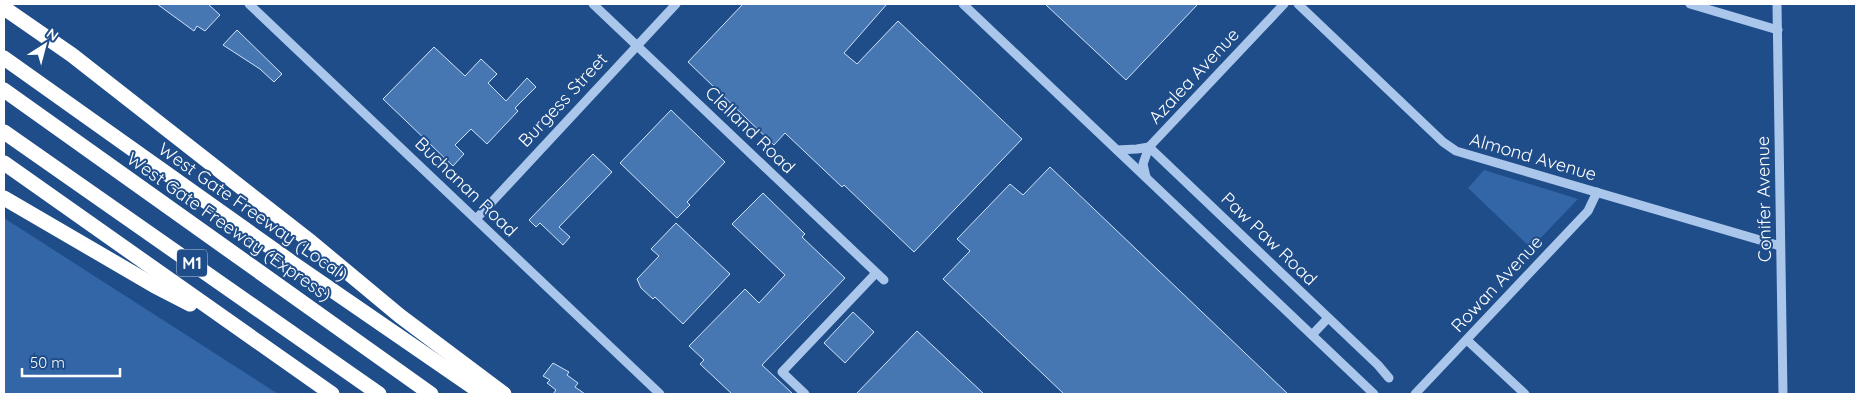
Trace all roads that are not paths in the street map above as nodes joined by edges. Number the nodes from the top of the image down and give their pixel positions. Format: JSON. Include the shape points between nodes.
{"nodes":[{"id":1,"x":249,"y":4,"type":"edge"},
{"id":2,"x":593,"y":4,"type":"edge"},
{"id":3,"x":676,"y":4,"type":"edge"},
{"id":4,"x":963,"y":4,"type":"edge"},
{"id":5,"x":1284,"y":4,"type":"edge"},
{"id":6,"x":1298,"y":4,"type":"edge"},
{"id":7,"x":1690,"y":4,"type":"edge"},
{"id":8,"x":1777,"y":4,"type":"edge"},
{"id":9,"x":4,"y":8,"type":"edge"},
{"id":10,"x":1778,"y":30,"type":"junction"},
{"id":11,"x":636,"y":45,"type":"junction"},
{"id":12,"x":4,"y":58,"type":"edge"},
{"id":13,"x":4,"y":90,"type":"edge"},
{"id":14,"x":4,"y":132,"type":"edge"},
{"id":15,"x":1149,"y":147,"type":"junction"},
{"id":16,"x":1117,"y":150,"type":"junction"},
{"id":17,"x":4,"y":163,"type":"edge"},
{"id":18,"x":1146,"y":177,"type":"junction"},
{"id":19,"x":1597,"y":192,"type":"junction"},
{"id":20,"x":4,"y":198,"type":"edge"},
{"id":21,"x":476,"y":219,"type":"junction"},
{"id":22,"x":1780,"y":246,"type":"junction"},
{"id":23,"x":876,"y":273,"type":"junction"},
{"id":24,"x":884,"y":280,"type":"dead end"},
{"id":25,"x":1328,"y":318,"type":"junction"},
{"id":26,"x":235,"y":328,"type":"junction"},
{"id":27,"x":1312,"y":335,"type":"junction"},
{"id":28,"x":1467,"y":340,"type":"junction"},
{"id":29,"x":1389,"y":378,"type":"dead end"},
{"id":30,"x":332,"y":394,"type":"edge"},
{"id":31,"x":379,"y":394,"type":"edge"},
{"id":32,"x":431,"y":394,"type":"edge"},
{"id":33,"x":483,"y":394,"type":"edge"},
{"id":34,"x":504,"y":394,"type":"edge"},
{"id":35,"x":660,"y":394,"type":"edge"},
{"id":36,"x":805,"y":394,"type":"edge"},
{"id":37,"x":1374,"y":394,"type":"edge"},
{"id":38,"x":1416,"y":394,"type":"edge"},
{"id":39,"x":1525,"y":394,"type":"edge"},
{"id":40,"x":1783,"y":394,"type":"edge"}],
"edges":[{"from":1,"to":21,"type":"street","name":"Buchanan Road"},
{"from":2,"to":11,"type":"street","name":"Clelland Road"},
{"from":3,"to":11,"type":"street","name":"Burgess Street"},
{"from":4,"to":16,"type":"street"},
{"from":5,"to":15,"type":"street","name":"Azalea Avenue"},
{"from":6,"to":19,"type":"street","name":"Almond Avenue","via":[[1456,151]]},
{"from":7,"to":10,"type":"street"},
{"from":8,"to":10,"type":"street","name":"Conifer Avenue"},
{"from":9,"to":34,"type":"highway","via":[[72,55],[400,316]]},
{"from":10,"to":22,"type":"street","name":"Conifer Avenue"},
{"from":11,"to":21,"type":"street","name":"Burgess Street"},
{"from":11,"to":23,"type":"street","name":"Clelland Road"},
{"from":12,"to":33,"type":"highway","name":"West Gate Freeway (Local)"},
{"from":13,"to":32,"type":"highway","name":"West Gate Freeway (Express)","number":"M1"},
{"from":14,"to":31,"type":"highway","number":"M1"},
{"from":15,"to":16,"type":"street","name":"Azalea Avenue"},
{"from":15,"to":18,"type":"street","via":[[1143,164]]},
{"from":15,"to":25,"type":"street","name":"Paw Paw Road"},
{"from":16,"to":18,"type":"street"},
{"from":17,"to":26,"type":"highway","number":"M1"},
{"from":18,"to":27,"type":"street"},
{"from":19,"to":22,"type":"street","name":"Almond Avenue"},
{"from":19,"to":28,"type":"street","name":"Rowan Avenue","via":[[1588,212]]},
{"from":20,"to":26,"type":"highway","via":[[155,286]]},
{"from":21,"to":35,"type":"street","name":"Buchanan Road"},
{"from":22,"to":40,"type":"street","name":"Conifer Avenue"},
{"from":23,"to":24,"type":"street","name":"Clelland Road"},
{"from":23,"to":36,"type":"street","via":[[782,372]]},
{"from":25,"to":27,"type":"street"},
{"from":25,"to":29,"type":"street","name":"Paw Paw Road"},
{"from":26,"to":30,"type":"highway","number":"M1"},
{"from":27,"to":37,"type":"street"},
{"from":28,"to":38,"type":"street","name":"Rowan Avenue"},
{"from":28,"to":39,"type":"street"}]}
